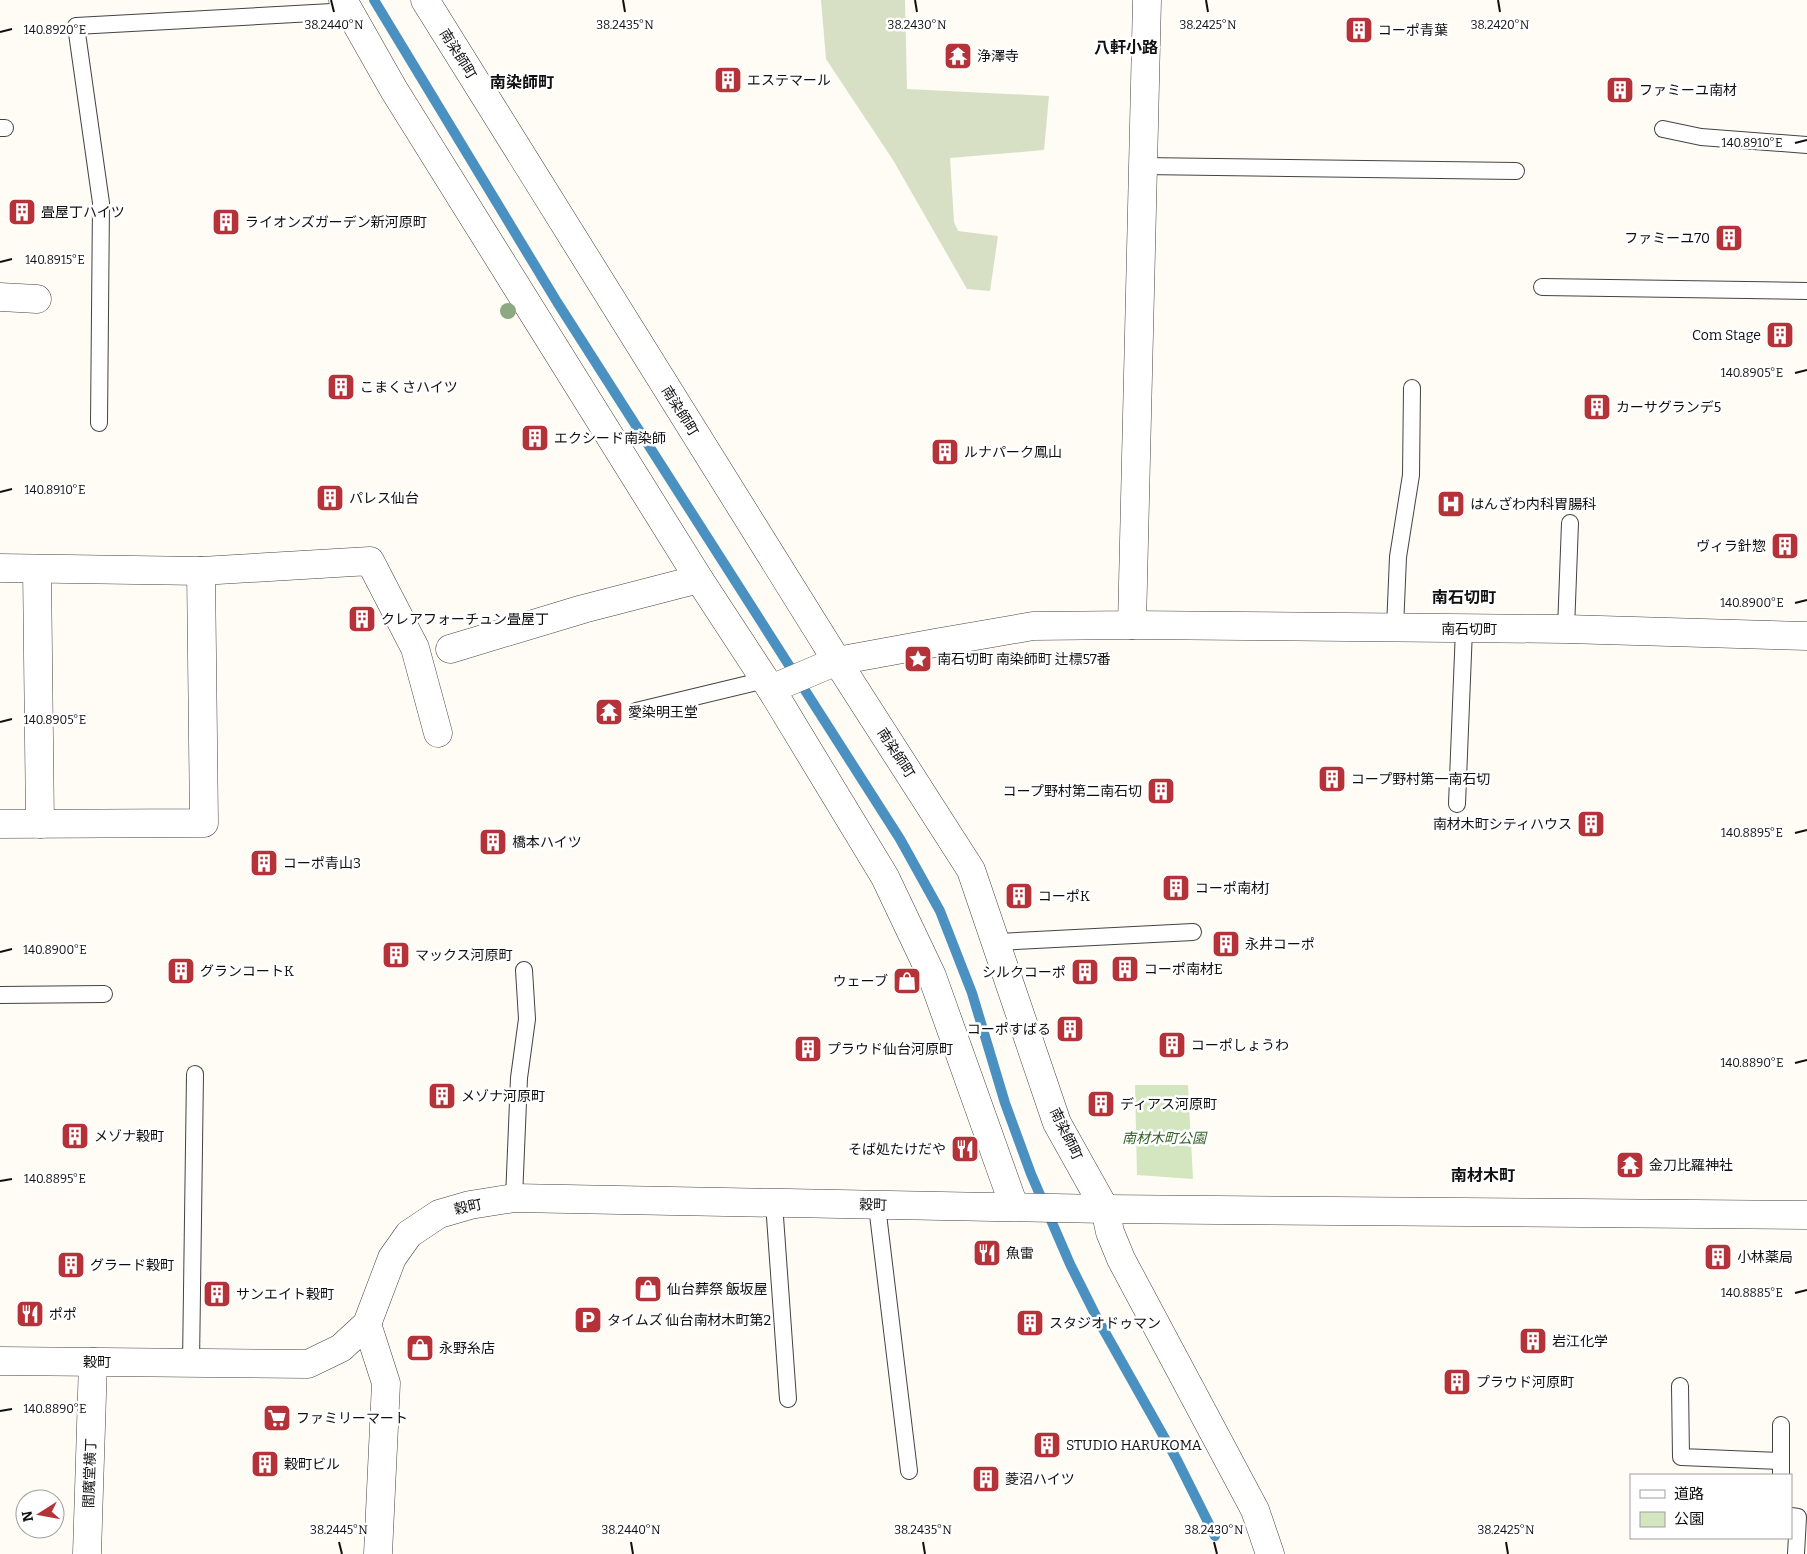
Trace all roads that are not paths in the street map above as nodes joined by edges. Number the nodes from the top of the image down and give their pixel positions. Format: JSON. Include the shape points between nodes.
{"nodes":[{"id":1,"x":425,"y":0,"type":"edge"},
{"id":2,"x":1147,"y":0,"type":"edge"},
{"id":3,"x":347,"y":6,"type":"edge"},
{"id":4,"x":1663,"y":129,"type":"dead end"},
{"id":5,"x":1807,"y":144,"type":"edge"},
{"id":6,"x":1143,"y":166,"type":"junction"},
{"id":7,"x":1516,"y":171,"type":"dead end"},
{"id":8,"x":1542,"y":287,"type":"dead end"},
{"id":9,"x":1807,"y":291,"type":"edge"},
{"id":10,"x":0,"y":297,"type":"edge"},
{"id":11,"x":37,"y":299,"type":"dead end"},
{"id":12,"x":1412,"y":388,"type":"dead end"},
{"id":13,"x":99,"y":423,"type":"dead end"},
{"id":14,"x":1570,"y":523,"type":"dead end"},
{"id":15,"x":0,"y":568,"type":"edge"},
{"id":16,"x":37,"y":569,"type":"junction"},
{"id":17,"x":201,"y":571,"type":"junction"},
{"id":18,"x":699,"y":579,"type":"junction"},
{"id":19,"x":1132,"y":625,"type":"junction"},
{"id":20,"x":1395,"y":628,"type":"junction"},
{"id":21,"x":1464,"y":629,"type":"junction"},
{"id":22,"x":1566,"y":629,"type":"junction"},
{"id":23,"x":1807,"y":636,"type":"edge"},
{"id":24,"x":450,"y":649,"type":"dead end"},
{"id":25,"x":832,"y":663,"type":"junction"},
{"id":26,"x":773,"y":685,"type":"junction"},
{"id":27,"x":636,"y":711,"type":"dead end"},
{"id":28,"x":438,"y":733,"type":"dead end"},
{"id":29,"x":1457,"y":804,"type":"dead end"},
{"id":30,"x":0,"y":824,"type":"edge"},
{"id":31,"x":40,"y":824,"type":"junction"},
{"id":32,"x":1193,"y":932,"type":"dead end"},
{"id":33,"x":997,"y":942,"type":"junction"},
{"id":34,"x":524,"y":970,"type":"dead end"},
{"id":35,"x":104,"y":994,"type":"dead end"},
{"id":36,"x":0,"y":995,"type":"edge"},
{"id":37,"x":195,"y":1074,"type":"dead end"},
{"id":38,"x":514,"y":1198,"type":"junction"},
{"id":39,"x":774,"y":1203,"type":"junction"},
{"id":40,"x":877,"y":1206,"type":"junction"},
{"id":41,"x":1022,"y":1207,"type":"junction"},
{"id":42,"x":1097,"y":1209,"type":"junction"},
{"id":43,"x":1807,"y":1215,"type":"edge"},
{"id":44,"x":366,"y":1324,"type":"junction"},
{"id":45,"x":0,"y":1361,"type":"edge"},
{"id":46,"x":93,"y":1362,"type":"junction"},
{"id":47,"x":192,"y":1363,"type":"junction"},
{"id":48,"x":1680,"y":1386,"type":"dead end"},
{"id":49,"x":788,"y":1400,"type":"dead end"},
{"id":50,"x":1781,"y":1426,"type":"dead end"},
{"id":51,"x":1780,"y":1468,"type":"edge"},
{"id":52,"x":909,"y":1471,"type":"dead end"},
{"id":53,"x":1792,"y":1516,"type":"edge"},
{"id":54,"x":88,"y":1554,"type":"edge"},
{"id":55,"x":378,"y":1554,"type":"edge"},
{"id":56,"x":1270,"y":1554,"type":"edge"},
{"id":57,"x":1796,"y":1554,"type":"edge"}],
"edges":[{"from":1,"to":25,"type":"street","name":"南染師町"},
{"from":2,"to":6,"type":"street"},
{"from":3,"to":13,"type":"lane","via":[[76,26],[101,203]]},
{"from":3,"to":18,"type":"street","via":[[394,90]]},
{"from":4,"to":5,"type":"lane","via":[[1701,137]]},
{"from":6,"to":7,"type":"lane"},
{"from":6,"to":19,"type":"street"},
{"from":8,"to":9,"type":"lane"},
{"from":10,"to":11,"type":"street"},
{"from":12,"to":20,"type":"lane","via":[[1411,475],[1398,557]]},
{"from":14,"to":22,"type":"lane"},
{"from":15,"to":16,"type":"street"},
{"from":16,"to":17,"type":"street"},
{"from":16,"to":31,"type":"street"},
{"from":17,"to":28,"type":"street","via":[[370,561],[415,648]]},
{"from":17,"to":31,"type":"street","via":[[204,823]]},
{"from":18,"to":24,"type":"street","via":[[583,609]]},
{"from":18,"to":26,"type":"street"},
{"from":19,"to":20,"type":"street","name":"南石切町"},
{"from":19,"to":25,"type":"street","name":"南石切町","via":[[1033,626]]},
{"from":20,"to":21,"type":"street","name":"南石切町"},
{"from":21,"to":22,"type":"street","name":"南石切町"},
{"from":21,"to":29,"type":"lane"},
{"from":22,"to":23,"type":"street","name":"南石切町"},
{"from":25,"to":26,"type":"street","name":"南石切町"},
{"from":25,"to":33,"type":"street","name":"南染師町","via":[[971,870]]},
{"from":26,"to":27,"type":"lane"},
{"from":26,"to":41,"type":"street","via":[[885,877],[928,968]]},
{"from":30,"to":31,"type":"street"},
{"from":32,"to":33,"type":"lane"},
{"from":33,"to":42,"type":"street","name":"南染師町","via":[[1057,1123]]},
{"from":34,"to":38,"type":"lane","via":[[527,1019],[519,1078]]},
{"from":35,"to":36,"type":"lane"},
{"from":37,"to":47,"type":"lane"},
{"from":38,"to":39,"type":"street","name":"穀町"},
{"from":38,"to":44,"type":"street","name":"穀町","via":[[439,1214],[409,1234],[392,1258]]},
{"from":39,"to":40,"type":"street","name":"穀町"},
{"from":39,"to":49,"type":"lane"},
{"from":40,"to":41,"type":"street","name":"穀町"},
{"from":40,"to":52,"type":"lane"},
{"from":41,"to":42,"type":"street","name":"穀町"},
{"from":42,"to":43,"type":"street","name":"穀町"},
{"from":42,"to":56,"type":"street","name":"南染師町","via":[[1255,1510]]},
{"from":44,"to":47,"type":"street","name":"穀町","via":[[341,1348],[308,1364]]},
{"from":44,"to":55,"type":"street","via":[[386,1383]]},
{"from":45,"to":46,"type":"street","name":"穀町"},
{"from":46,"to":47,"type":"street","name":"穀町"},
{"from":46,"to":54,"type":"street","name":"閻魔堂横丁"},
{"from":48,"to":51,"type":"lane","via":[[1681,1457]]},
{"from":50,"to":51,"type":"lane"},
{"from":53,"to":57,"type":"lane","via":[[1798,1517]]}]}
